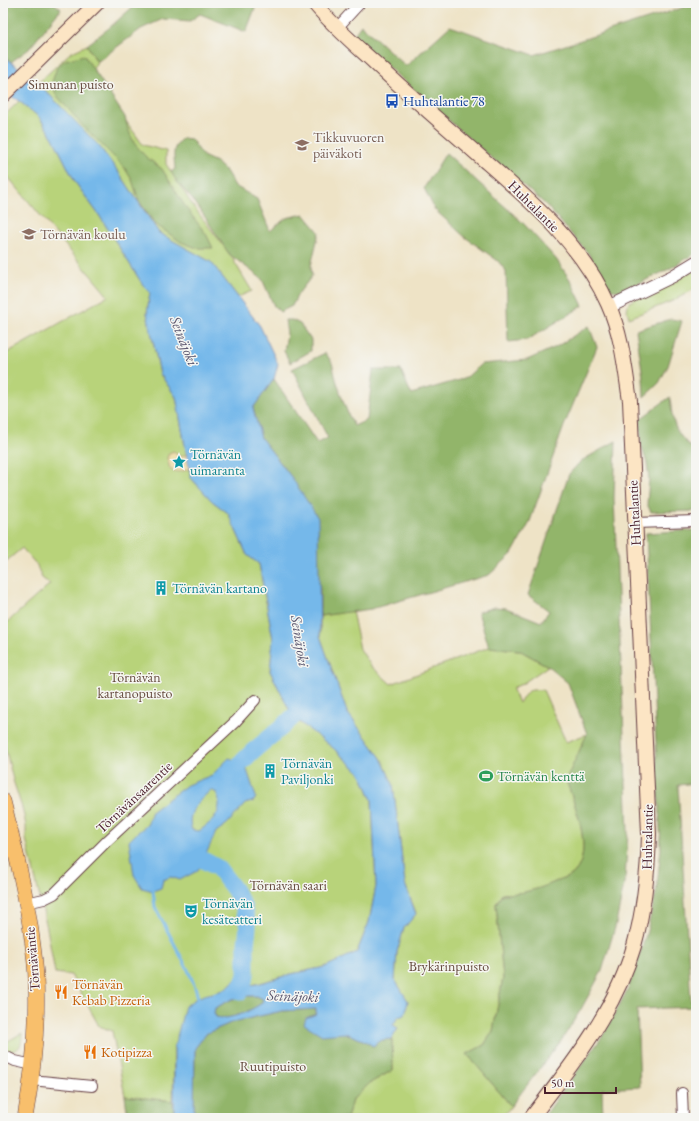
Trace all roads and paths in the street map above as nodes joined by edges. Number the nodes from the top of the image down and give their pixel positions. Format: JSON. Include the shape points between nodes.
{"nodes":[{"id":1,"x":97,"y":3,"type":"edge"},
{"id":2,"x":314,"y":3,"type":"edge"},
{"id":3,"x":360,"y":3,"type":"edge"},
{"id":4,"x":337,"y":28,"type":"junction"},
{"id":5,"x":3,"y":95,"type":"edge"},
{"id":6,"x":696,"y":262,"type":"edge"},
{"id":7,"x":609,"y":307,"type":"junction"},
{"id":8,"x":696,"y":521,"type":"edge"},
{"id":9,"x":635,"y":524,"type":"junction"},
{"id":10,"x":255,"y":700,"type":"dead end"},
{"id":11,"x":3,"y":801,"type":"edge"},
{"id":12,"x":26,"y":902,"type":"junction"},
{"id":13,"x":3,"y":1055,"type":"edge"},
{"id":14,"x":33,"y":1065,"type":"junction"},
{"id":15,"x":32,"y":1080,"type":"junction"},
{"id":16,"x":92,"y":1086,"type":"dead end"},
{"id":17,"x":682,"y":1093,"type":"dead end"},
{"id":18,"x":25,"y":1118,"type":"edge"},
{"id":19,"x":531,"y":1118,"type":"edge"},
{"id":20,"x":683,"y":1118,"type":"edge"}],
"edges":[{"from":1,"to":5,"type":"main road"},
{"from":2,"to":4,"type":"main road","name":"Huhtalantie"},
{"from":3,"to":4,"type":"street"},
{"from":4,"to":7,"type":"main road","name":"Huhtalantie","via":[[550,220],[594,278]]},
{"from":6,"to":7,"type":"street"},
{"from":7,"to":9,"type":"main road","name":"Huhtalantie","via":[[623,353],[630,401]]},
{"from":8,"to":9,"type":"street"},
{"from":9,"to":19,"type":"main road","name":"Huhtalantie","via":[[649,834],[644,900],[634,946],[608,1009],[575,1061]]},
{"from":10,"to":12,"type":"street","name":"Törnävänsaarentie","via":[[54,894],[44,899]]},
{"from":11,"to":12,"type":"main road","name":"Törnäväntie"},
{"from":12,"to":14,"type":"main road","name":"Törnäväntie","via":[[34,947],[36,979]]},
{"from":13,"to":14,"type":"street"},
{"from":14,"to":15,"type":"main road","name":"Törnäväntie"},
{"from":15,"to":16,"type":"street"},
{"from":15,"to":18,"type":"main road","name":"Törnäväntie"},
{"from":17,"to":20,"type":"street"}]}
